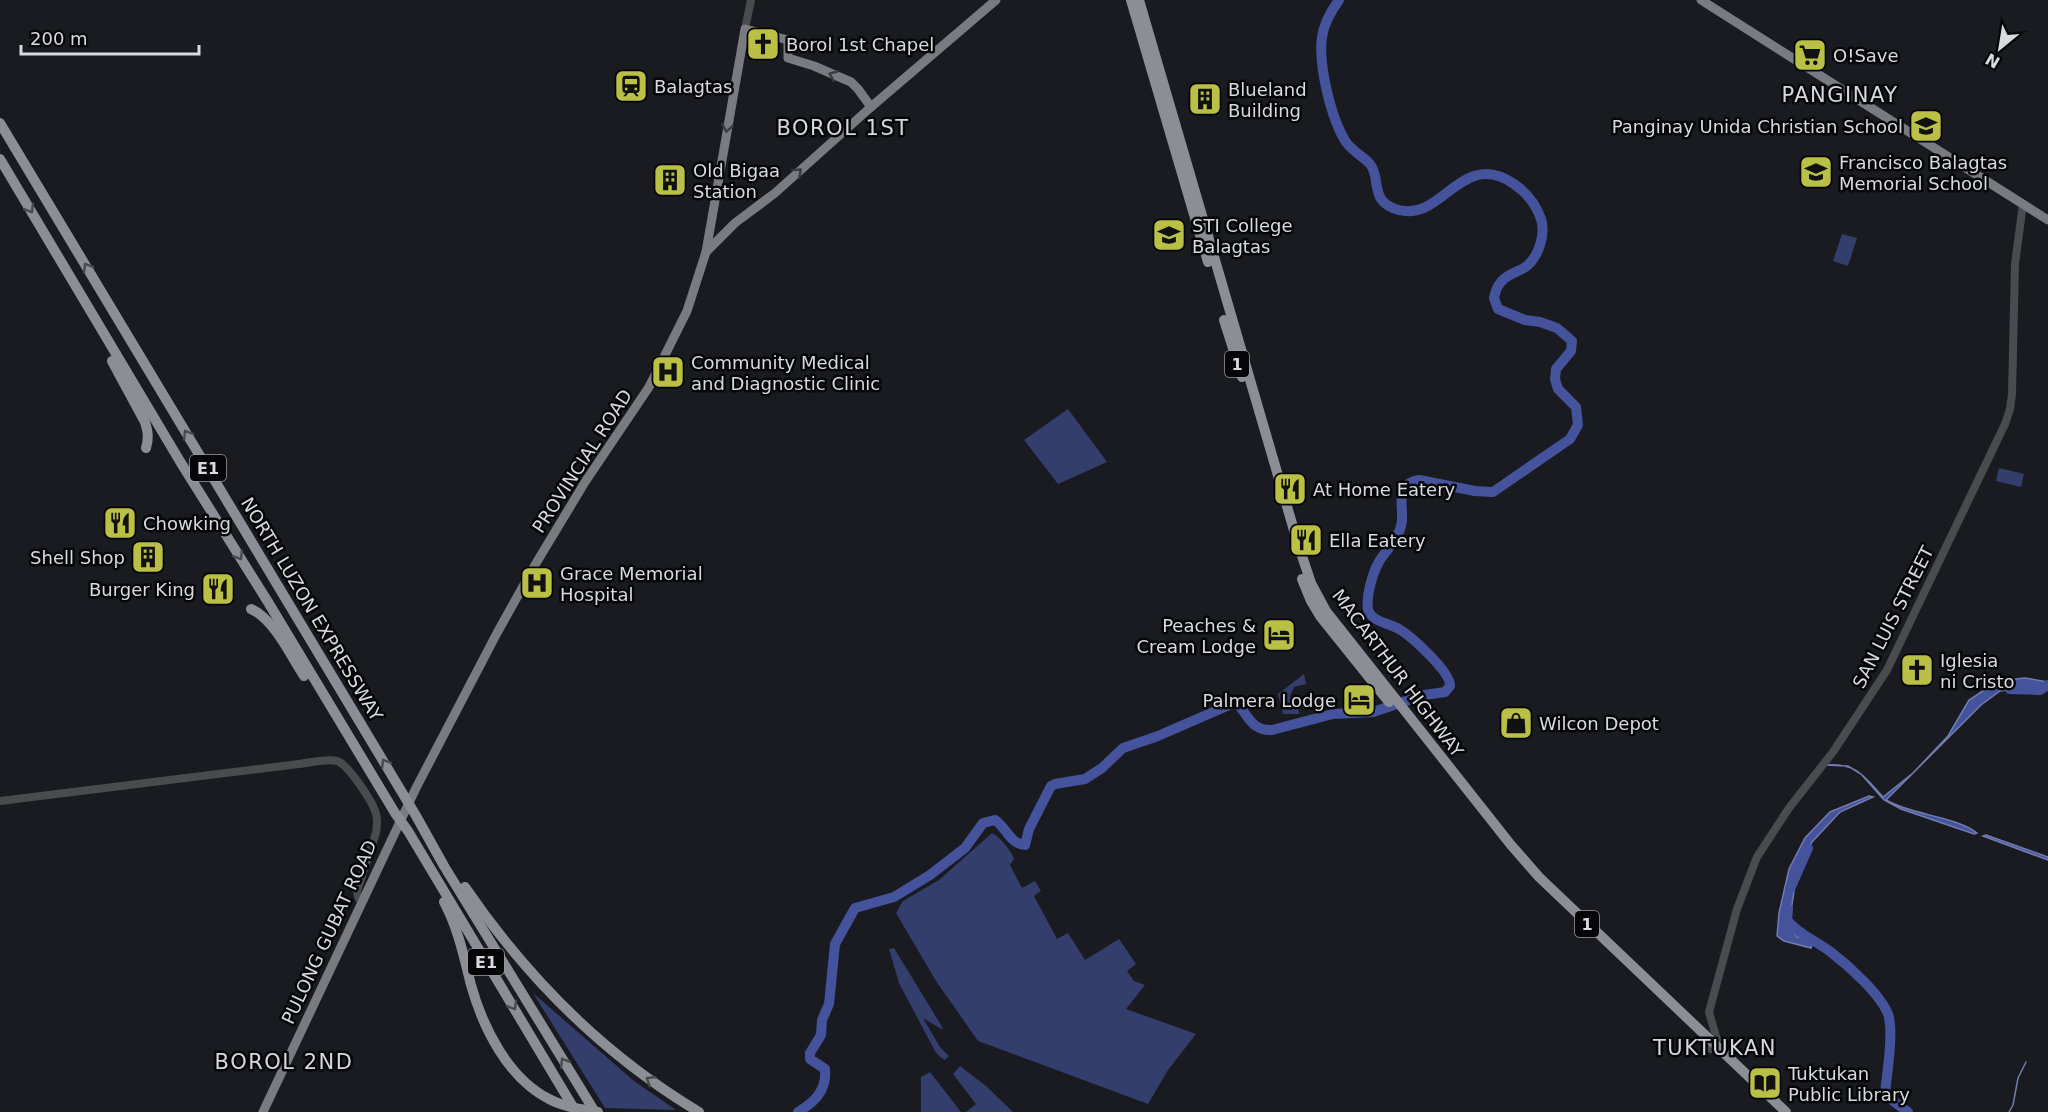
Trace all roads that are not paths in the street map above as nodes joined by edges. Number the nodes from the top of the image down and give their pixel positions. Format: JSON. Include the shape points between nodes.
{"nodes":[{"id":1,"x":751,"y":0,"type":"edge"},
{"id":2,"x":996,"y":0,"type":"edge"},
{"id":3,"x":1131,"y":0,"type":"edge"},
{"id":4,"x":1139,"y":0,"type":"edge"},
{"id":5,"x":1701,"y":0,"type":"edge"},
{"id":6,"x":745,"y":29,"type":"junction"},
{"id":7,"x":871,"y":107,"type":"junction"},
{"id":8,"x":0,"y":123,"type":"edge"},
{"id":9,"x":0,"y":159,"type":"edge"},
{"id":10,"x":2023,"y":204,"type":"junction"},
{"id":11,"x":2048,"y":220,"type":"edge"},
{"id":12,"x":706,"y":252,"type":"junction"},
{"id":13,"x":63,"y":265,"type":"junction"},
{"id":14,"x":146,"y":448,"type":"dead end"},
{"id":15,"x":250,"y":609,"type":"dead end"},
{"id":16,"x":1394,"y":701,"type":"junction"},
{"id":17,"x":369,"y":771,"type":"junction"},
{"id":18,"x":0,"y":801,"type":"edge"},
{"id":19,"x":395,"y":813,"type":"junction"},
{"id":20,"x":415,"y":814,"type":"junction"},
{"id":21,"x":395,"y":831,"type":"joint"},
{"id":22,"x":361,"y":903,"type":"junction"},
{"id":23,"x":1713,"y":1047,"type":"junction"},
{"id":24,"x":263,"y":1112,"type":"edge"},
{"id":25,"x":576,"y":1112,"type":"edge"},
{"id":26,"x":596,"y":1112,"type":"edge"},
{"id":27,"x":699,"y":1112,"type":"edge"},
{"id":28,"x":1778,"y":1112,"type":"edge"},
{"id":29,"x":1786,"y":1112,"type":"edge"}],
"edges":[{"from":1,"to":6,"type":"street"},
{"from":2,"to":7,"type":"main road","name":"PROVINCIAL ROAD"},
{"from":3,"to":16,"type":"highway","name":"MACARTHUR HIGHWAY","number":"1","via":[[1303,584],[1332,632]]},
{"from":4,"to":16,"type":"highway","name":"MACARTHUR HIGHWAY","number":"1","via":[[1311,583],[1335,623]]},
{"from":5,"to":10,"type":"main road"},
{"from":7,"to":6,"type":"main road","one_way":true,"via":[[851,82],[788,58],[788,40]]},
{"from":6,"to":12,"type":"main road","one_way":true},
{"from":12,"to":7,"type":"main road","name":"PROVINCIAL ROAD","one_way":true},
{"from":20,"to":8,"type":"highway","name":"NORTH LUZON EXPRESSWAY","number":"E1","one_way":true},
{"from":9,"to":13,"type":"highway","name":"NORTH LUZON EXPRESSWAY","number":"E1","one_way":true},
{"from":10,"to":11,"type":"main road"},
{"from":10,"to":23,"type":"street","name":"SAN LUIS STREET","via":[[2015,264],[2012,394],[2005,424],[1887,670],[1756,857],[1737,909],[1709,1012],[1717,1040]]},
{"from":12,"to":21,"type":"main road","name":"PROVINCIAL ROAD","via":[[687,311],[649,387],[535,565]]},
{"from":13,"to":14,"type":"highway","via":[[81,307],[145,422]]},
{"from":13,"to":17,"type":"highway","name":"NORTH LUZON EXPRESSWAY","number":"E1","one_way":true},
{"from":15,"to":17,"type":"highway","via":[[260,614],[279,638]]},
{"from":16,"to":23,"type":"highway","name":"MACARTHUR HIGHWAY","number":"1","via":[[1535,881]]},
{"from":17,"to":19,"type":"highway","name":"NORTH LUZON EXPRESSWAY","number":"E1"},
{"from":18,"to":22,"type":"street","via":[[329,760],[338,762],[367,795],[378,823],[357,891]]},
{"from":19,"to":25,"type":"highway","name":"NORTH LUZON EXPRESSWAY","number":"E1","one_way":true},
{"from":19,"to":26,"type":"highway","number":"E1","via":[[446,906],[488,1033],[504,1057],[526,1083],[549,1099]]},
{"from":26,"to":20,"type":"highway","name":"NORTH LUZON EXPRESSWAY","number":"E1","one_way":true},
{"from":27,"to":20,"type":"highway","number":"E1","one_way":true,"via":[[639,1073],[548,992],[481,910]]},
{"from":21,"to":22,"type":"main road","name":"PULONG GUBAT ROAD"},
{"from":22,"to":24,"type":"main road","name":"PULONG GUBAT ROAD"},
{"from":23,"to":28,"type":"highway","name":"MACARTHUR HIGHWAY","number":"1"},
{"from":23,"to":29,"type":"highway","name":"MACARTHUR HIGHWAY","number":"1"}]}
